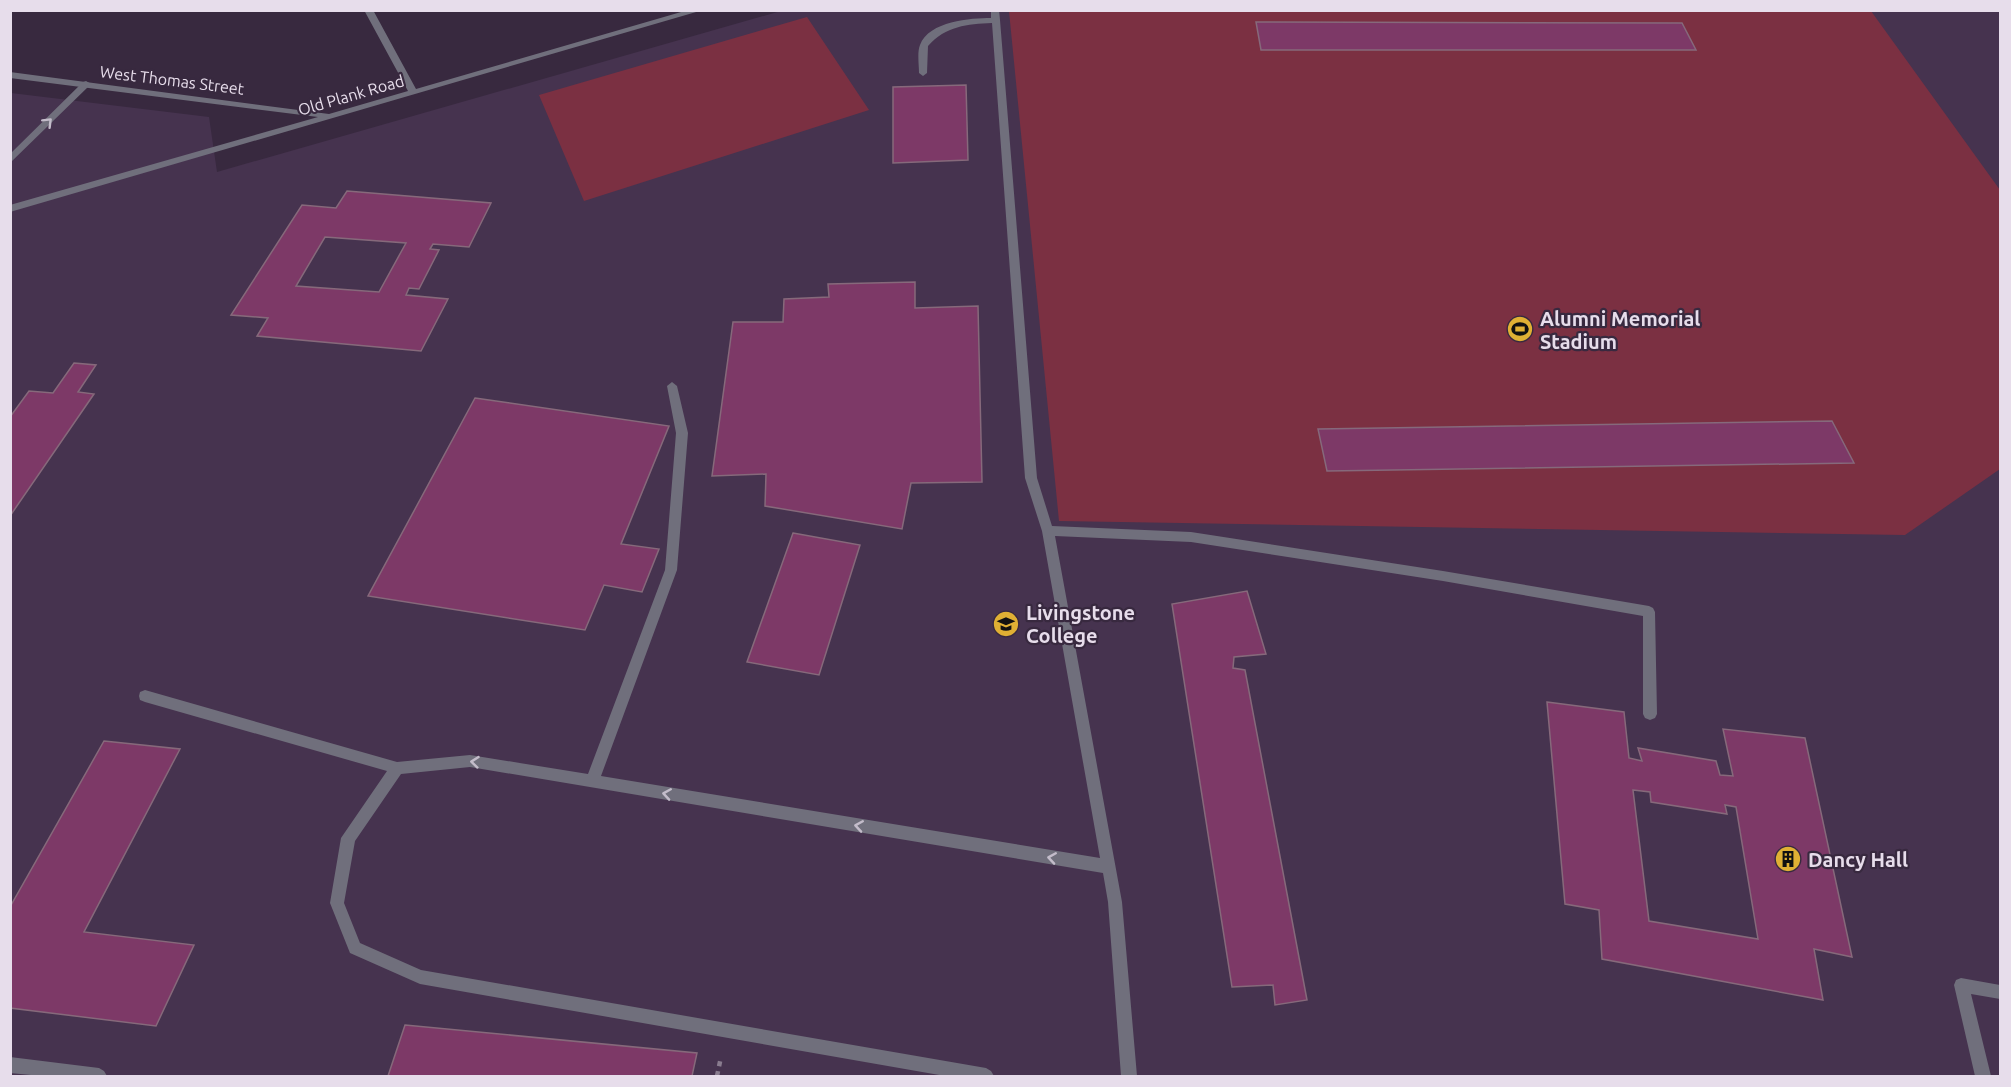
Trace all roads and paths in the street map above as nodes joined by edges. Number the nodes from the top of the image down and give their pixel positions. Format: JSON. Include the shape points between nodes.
{"nodes":[{"id":1,"x":368,"y":10,"type":"edge"},
{"id":2,"x":699,"y":10,"type":"edge"},
{"id":3,"x":995,"y":15,"type":"edge"},
{"id":4,"x":923,"y":73,"type":"dead end"},
{"id":5,"x":10,"y":75,"type":"edge"},
{"id":6,"x":86,"y":84,"type":"junction"},
{"id":7,"x":414,"y":93,"type":"junction"},
{"id":8,"x":330,"y":116,"type":"junction"},
{"id":9,"x":10,"y":160,"type":"edge"},
{"id":10,"x":10,"y":209,"type":"edge"},
{"id":11,"x":672,"y":386,"type":"dead end"},
{"id":12,"x":1048,"y":531,"type":"junction"},
{"id":13,"x":145,"y":696,"type":"dead end"},
{"id":14,"x":1650,"y":714,"type":"dead end"},
{"id":15,"x":398,"y":768,"type":"junction"},
{"id":16,"x":592,"y":781,"type":"junction"},
{"id":17,"x":1109,"y":867,"type":"junction"},
{"id":18,"x":2001,"y":992,"type":"edge"},
{"id":19,"x":10,"y":1065,"type":"edge"},
{"id":20,"x":99,"y":1077,"type":"edge"},
{"id":21,"x":986,"y":1077,"type":"edge"},
{"id":22,"x":1129,"y":1077,"type":"edge"},
{"id":23,"x":1983,"y":1077,"type":"edge"}],
"edges":[{"from":1,"to":7,"type":"street"},
{"from":2,"to":7,"type":"street","name":"Old Plank Road"},
{"from":3,"to":4,"type":"street","via":[[941,28],[924,45]]},
{"from":3,"to":12,"type":"street","via":[[1031,478]]},
{"from":5,"to":6,"type":"street","name":"West Thomas Street"},
{"from":6,"to":8,"type":"street","name":"West Thomas Street"},
{"from":9,"to":6,"type":"street","one_way":true},
{"from":7,"to":8,"type":"street","name":"Old Plank Road"},
{"from":8,"to":10,"type":"street","name":"Old Plank Road"},
{"from":11,"to":16,"type":"street","via":[[682,433],[671,570]]},
{"from":12,"to":14,"type":"street","via":[[1191,537],[1649,612]]},
{"from":12,"to":17,"type":"street"},
{"from":13,"to":15,"type":"street"},
{"from":16,"to":15,"type":"street","one_way":true,"via":[[470,761]]},
{"from":15,"to":21,"type":"street","via":[[348,838],[337,903],[355,948],[420,978]]},
{"from":17,"to":16,"type":"street","one_way":true},
{"from":17,"to":22,"type":"street"},
{"from":18,"to":23,"type":"street","via":[[1961,985]]},
{"from":19,"to":20,"type":"street"}]}
